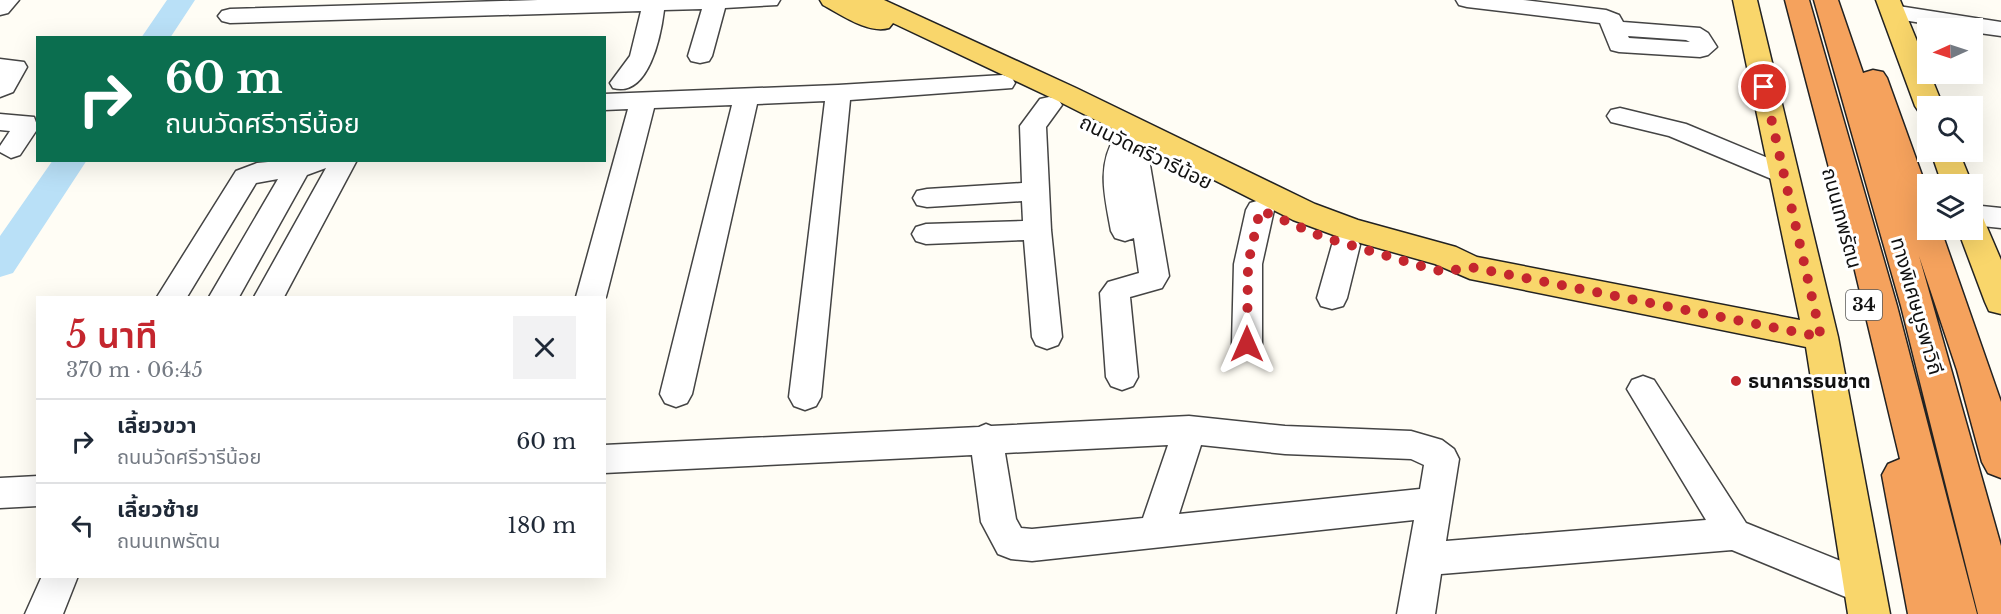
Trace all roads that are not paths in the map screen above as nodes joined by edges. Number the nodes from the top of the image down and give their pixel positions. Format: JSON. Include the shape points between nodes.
{"nodes":[{"id":1,"x":8,"y":0,"type":"edge"},
{"id":2,"x":768,"y":0,"type":"edge"},
{"id":3,"x":832,"y":0,"type":"edge"},
{"id":4,"x":864,"y":0,"type":"edge"},
{"id":5,"x":1467,"y":0,"type":"edge"},
{"id":6,"x":1745,"y":0,"type":"edge"},
{"id":7,"x":1784,"y":0,"type":"edge"},
{"id":8,"x":1797,"y":0,"type":"edge"},
{"id":9,"x":1826,"y":0,"type":"edge"},
{"id":10,"x":1846,"y":0,"type":"edge"},
{"id":11,"x":715,"y":2,"type":"junction"},
{"id":12,"x":654,"y":4,"type":"junction"},
{"id":13,"x":404,"y":6,"type":"edge"},
{"id":14,"x":1890,"y":6,"type":"edge"},
{"id":15,"x":330,"y":7,"type":"edge"},
{"id":16,"x":0,"y":9,"type":"edge"},
{"id":17,"x":1927,"y":9,"type":"edge"},
{"id":18,"x":230,"y":16,"type":"dead end"},
{"id":19,"x":2001,"y":28,"type":"edge"},
{"id":20,"x":1618,"y":42,"type":"dead end"},
{"id":21,"x":700,"y":56,"type":"dead end"},
{"id":22,"x":0,"y":66,"type":"edge"},
{"id":23,"x":622,"y":82,"type":"dead end"},
{"id":24,"x":1003,"y":83,"type":"junction"},
{"id":25,"x":0,"y":89,"type":"edge"},
{"id":26,"x":838,"y":93,"type":"junction"},
{"id":27,"x":1925,"y":96,"type":"edge"},
{"id":28,"x":746,"y":97,"type":"junction"},
{"id":29,"x":643,"y":100,"type":"junction"},
{"id":30,"x":606,"y":102,"type":"edge"},
{"id":31,"x":1049,"y":105,"type":"junction"},
{"id":32,"x":1620,"y":116,"type":"dead end"},
{"id":33,"x":0,"y":122,"type":"edge"},
{"id":34,"x":1133,"y":144,"type":"junction"},
{"id":35,"x":11,"y":149,"type":"dead end"},
{"id":36,"x":343,"y":162,"type":"edge"},
{"id":37,"x":309,"y":165,"type":"edge"},
{"id":38,"x":1783,"y":174,"type":"junction"},
{"id":39,"x":1035,"y":191,"type":"junction"},
{"id":40,"x":927,"y":198,"type":"dead end"},
{"id":41,"x":1260,"y":210,"type":"junction"},
{"id":42,"x":1983,"y":216,"type":"edge"},
{"id":43,"x":2001,"y":218,"type":"edge"},
{"id":44,"x":1037,"y":230,"type":"junction"},
{"id":45,"x":1125,"y":231,"type":"dead end"},
{"id":46,"x":926,"y":234,"type":"dead end"},
{"id":47,"x":1981,"y":240,"type":"edge"},
{"id":48,"x":1346,"y":245,"type":"junction"},
{"id":49,"x":1994,"y":260,"type":"edge"},
{"id":50,"x":1470,"y":267,"type":"junction"},
{"id":51,"x":173,"y":296,"type":"edge"},
{"id":52,"x":225,"y":296,"type":"edge"},
{"id":53,"x":270,"y":296,"type":"edge"},
{"id":54,"x":591,"y":296,"type":"edge"},
{"id":55,"x":1332,"y":298,"type":"dead end"},
{"id":56,"x":2001,"y":302,"type":"edge"},
{"id":57,"x":1047,"y":337,"type":"dead end"},
{"id":58,"x":1821,"y":337,"type":"junction"},
{"id":59,"x":1247,"y":344,"type":"dead end"},
{"id":60,"x":1122,"y":377,"type":"dead end"},
{"id":61,"x":1643,"y":389,"type":"dead end"},
{"id":62,"x":676,"y":394,"type":"dead end"},
{"id":63,"x":805,"y":397,"type":"dead end"},
{"id":64,"x":1189,"y":430,"type":"junction"},
{"id":65,"x":986,"y":438,"type":"junction"},
{"id":66,"x":606,"y":459,"type":"edge"},
{"id":67,"x":2001,"y":462,"type":"edge"},
{"id":68,"x":36,"y":490,"type":"edge"},
{"id":69,"x":0,"y":493,"type":"edge"},
{"id":70,"x":1434,"y":503,"type":"junction"},
{"id":71,"x":1155,"y":533,"type":"junction"},
{"id":72,"x":1733,"y":534,"type":"junction"},
{"id":73,"x":1425,"y":559,"type":"junction"},
{"id":74,"x":59,"y":578,"type":"edge"},
{"id":75,"x":1867,"y":601,"type":"edge"},
{"id":76,"x":44,"y":614,"type":"edge"},
{"id":77,"x":1416,"y":614,"type":"edge"},
{"id":78,"x":1929,"y":614,"type":"edge"},
{"id":79,"x":1956,"y":614,"type":"edge"},
{"id":80,"x":1999,"y":614,"type":"edge"}],
"edges":[{"from":1,"to":16,"type":"street"},
{"from":2,"to":11,"type":"street"},
{"from":3,"to":24,"type":"main road","name":"ถนนวัดศรีวารีน้อย"},
{"from":4,"to":50,"type":"main road","name":"ถนนวัดศรีวารีน้อย","via":[[1304,212],[1350,230],[1444,255]]},
{"from":5,"to":20,"type":"street","via":[[1601,16],[1611,20]]},
{"from":6,"to":38,"type":"main road","number":"34"},
{"from":7,"to":78,"type":"highway","name":"ถนนเทพรัตน","number":"34","via":[[1876,351]]},
{"from":8,"to":79,"type":"highway","name":"ทางพิเศษบูรพาวิถี","via":[[1895,356]]},
{"from":9,"to":80,"type":"highway","name":"ทางพิเศษบูรพาวิถี","via":[[1938,378]]},
{"from":10,"to":67,"type":"highway","via":[[1971,359]]},
{"from":11,"to":12,"type":"street"},
{"from":11,"to":21,"type":"street"},
{"from":12,"to":13,"type":"street"},
{"from":12,"to":23,"type":"street","via":[[646,47],[637,68]]},
{"from":13,"to":15,"type":"street"},
{"from":14,"to":17,"type":"street"},
{"from":14,"to":27,"type":"main road"},
{"from":15,"to":18,"type":"street"},
{"from":17,"to":19,"type":"street"},
{"from":22,"to":25,"type":"street","via":[[15,67]]},
{"from":24,"to":26,"type":"street"},
{"from":24,"to":31,"type":"main road","name":"ถนนวัดศรีวารีน้อย"},
{"from":26,"to":28,"type":"street"},
{"from":26,"to":63,"type":"street"},
{"from":28,"to":29,"type":"street"},
{"from":28,"to":62,"type":"street"},
{"from":29,"to":30,"type":"street"},
{"from":29,"to":54,"type":"street"},
{"from":31,"to":34,"type":"main road","name":"ถนนวัดศรีวารีน้อย"},
{"from":31,"to":39,"type":"street","via":[[1033,126]]},
{"from":32,"to":38,"type":"street","via":[[1677,130]]},
{"from":33,"to":35,"type":"street","via":[[25,123]]},
{"from":34,"to":41,"type":"main road","name":"ถนนวัดศรีวารีน้อย"},
{"from":34,"to":45,"type":"street","via":[[1115,177]]},
{"from":34,"to":60,"type":"street","via":[[1154,276],[1115,293]]},
{"from":36,"to":53,"type":"street"},
{"from":37,"to":51,"type":"street","via":[[246,177]]},
{"from":37,"to":52,"type":"street"},
{"from":38,"to":58,"type":"main road","number":"34"},
{"from":39,"to":40,"type":"street"},
{"from":39,"to":44,"type":"street"},
{"from":41,"to":48,"type":"main road","name":"ถนนวัดศรีวารีน้อย"},
{"from":41,"to":59,"type":"street","via":[[1248,264]]},
{"from":42,"to":43,"type":"street"},
{"from":44,"to":46,"type":"street"},
{"from":44,"to":57,"type":"street"},
{"from":47,"to":49,"type":"main road"},
{"from":48,"to":50,"type":"main road","name":"ถนนวัดศรีวารีน้อย","via":[[1445,272]]},
{"from":48,"to":55,"type":"street"},
{"from":49,"to":56,"type":"main road"},
{"from":50,"to":58,"type":"main road","name":"ถนนวัดศรีวารีน้อย"},
{"from":58,"to":75,"type":"main road","number":"34"},
{"from":61,"to":72,"type":"street"},
{"from":64,"to":65,"type":"street"},
{"from":64,"to":70,"type":"street","via":[[1285,440],[1411,445],[1431,450],[1443,459]]},
{"from":64,"to":71,"type":"street"},
{"from":65,"to":66,"type":"street"},
{"from":65,"to":71,"type":"street","via":[[999,522],[1011,543],[1032,545]]},
{"from":68,"to":69,"type":"street"},
{"from":70,"to":71,"type":"street"},
{"from":70,"to":73,"type":"street"},
{"from":72,"to":73,"type":"street"},
{"from":72,"to":75,"type":"street"},
{"from":73,"to":77,"type":"street"},
{"from":74,"to":76,"type":"street"}]}
